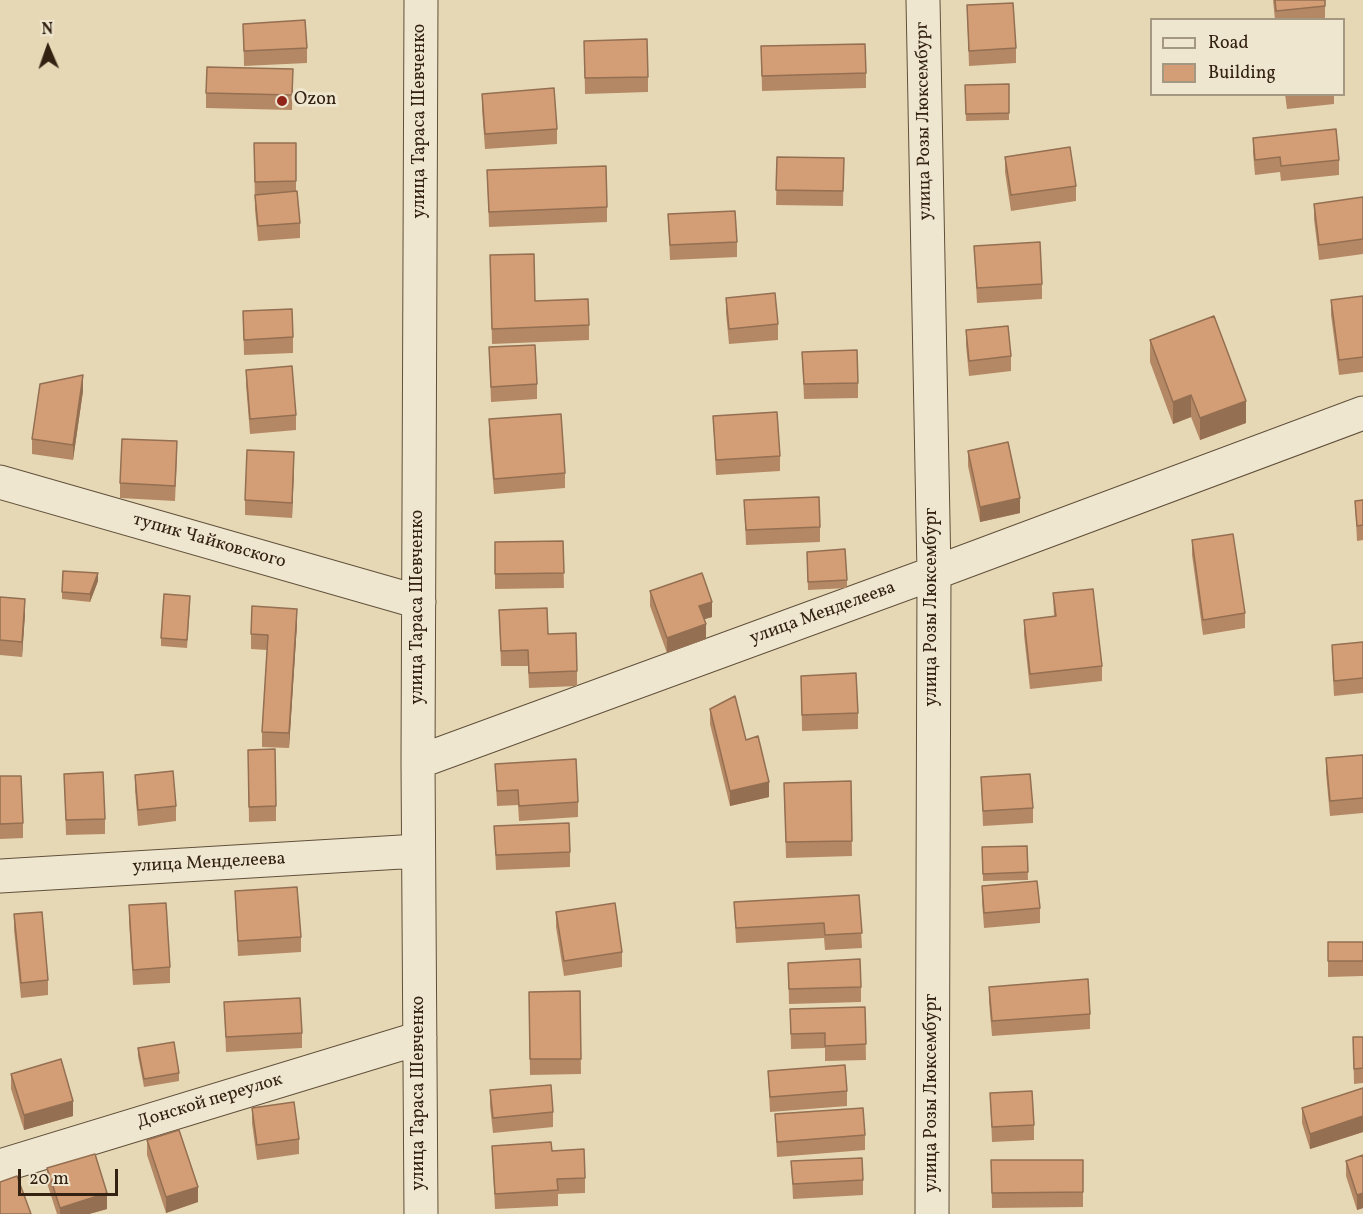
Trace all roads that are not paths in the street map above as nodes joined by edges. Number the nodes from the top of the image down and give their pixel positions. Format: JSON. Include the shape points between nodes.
{"nodes":[{"id":1,"x":422,"y":0,"type":"edge"},
{"id":2,"x":922,"y":0,"type":"edge"},
{"id":3,"x":1363,"y":412,"type":"edge"},
{"id":4,"x":0,"y":482,"type":"edge"},
{"id":5,"x":934,"y":573,"type":"junction"},
{"id":6,"x":418,"y":602,"type":"junction"},
{"id":7,"x":418,"y":762,"type":"junction"},
{"id":8,"x":418,"y":851,"type":"junction"},
{"id":9,"x":0,"y":876,"type":"edge"},
{"id":10,"x":420,"y":1038,"type":"junction"},
{"id":11,"x":0,"y":1166,"type":"edge"},
{"id":12,"x":421,"y":1214,"type":"edge"},
{"id":13,"x":932,"y":1214,"type":"edge"}],
"edges":[{"from":1,"to":6,"type":"street","name":"улица Тараса Шевченко"},
{"from":2,"to":5,"type":"street","name":"улица Розы Люксембург"},
{"from":3,"to":5,"type":"street","name":"улица Менделеева"},
{"from":4,"to":6,"type":"street","name":"тупик Чайковского"},
{"from":5,"to":7,"type":"street","name":"улица Менделеева"},
{"from":5,"to":13,"type":"street","name":"улица Розы Люксембург"},
{"from":6,"to":7,"type":"street","name":"улица Тараса Шевченко"},
{"from":7,"to":8,"type":"street","name":"улица Тараса Шевченко"},
{"from":8,"to":9,"type":"street","name":"улица Менделеева"},
{"from":8,"to":10,"type":"street","name":"улица Тараса Шевченко"},
{"from":10,"to":11,"type":"street","name":"Донской переулок"},
{"from":10,"to":12,"type":"street","name":"улица Тараса Шевченко"}]}
